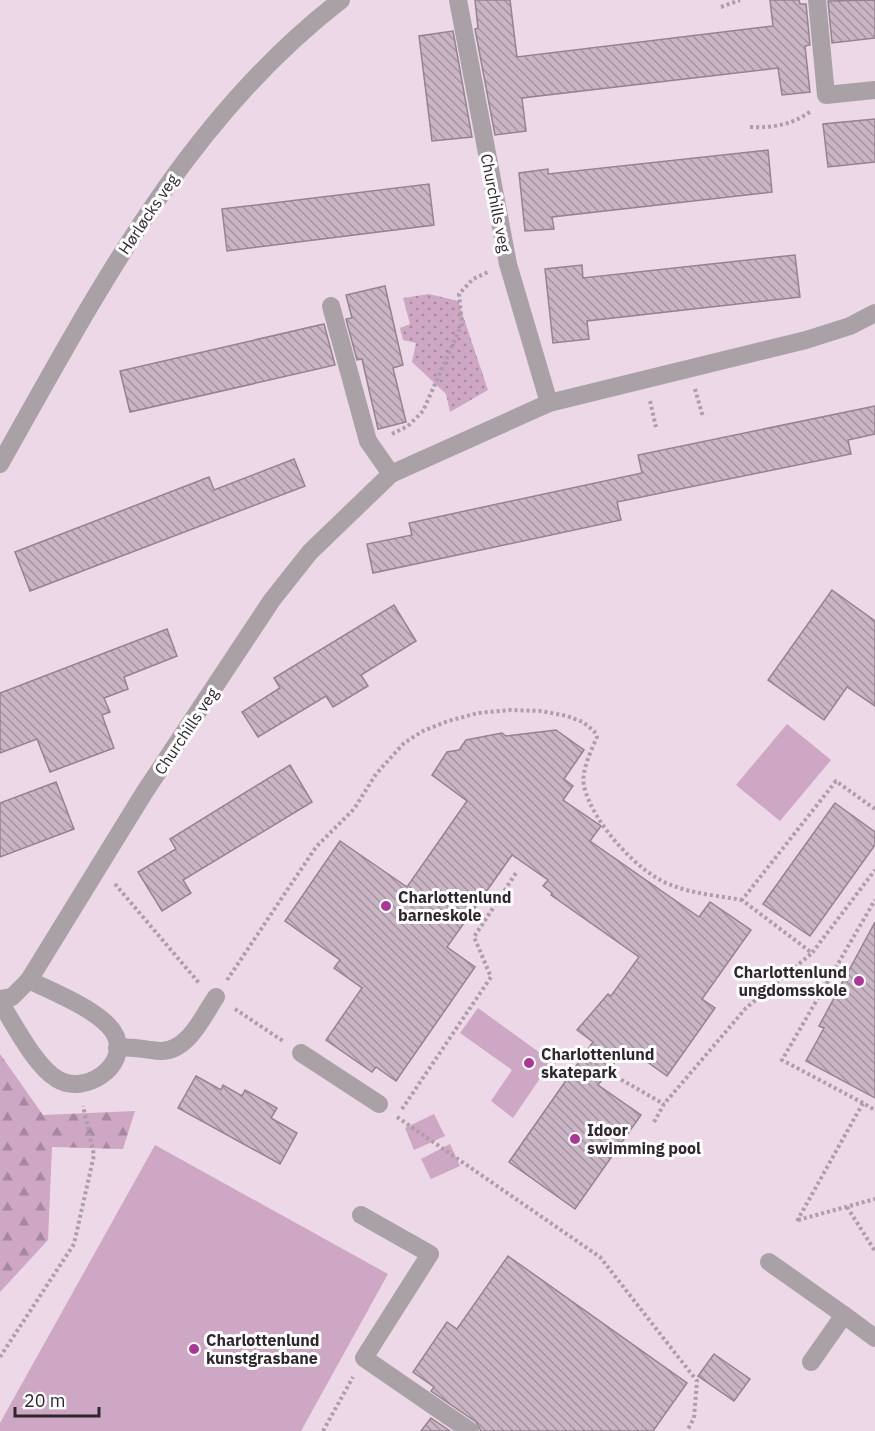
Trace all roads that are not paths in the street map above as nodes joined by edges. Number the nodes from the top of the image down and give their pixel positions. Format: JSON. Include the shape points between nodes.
{"nodes":[{"id":1,"x":341,"y":0,"type":"edge"},
{"id":2,"x":458,"y":0,"type":"edge"},
{"id":3,"x":817,"y":0,"type":"edge"},
{"id":4,"x":875,"y":90,"type":"edge"},
{"id":5,"x":331,"y":306,"type":"dead end"},
{"id":6,"x":875,"y":313,"type":"edge"},
{"id":7,"x":549,"y":402,"type":"junction"},
{"id":8,"x":0,"y":464,"type":"edge"},
{"id":9,"x":391,"y":474,"type":"junction"},
{"id":10,"x":29,"y":980,"type":"junction"},
{"id":11,"x":216,"y":997,"type":"road end"},
{"id":12,"x":0,"y":1000,"type":"edge"},
{"id":13,"x":117,"y":1048,"type":"junction"},
{"id":14,"x":301,"y":1053,"type":"road end"},
{"id":15,"x":379,"y":1104,"type":"road end"},
{"id":16,"x":362,"y":1215,"type":"dead end"},
{"id":17,"x":769,"y":1262,"type":"dead end"},
{"id":18,"x":844,"y":1315,"type":"junction"},
{"id":19,"x":875,"y":1338,"type":"edge"},
{"id":20,"x":811,"y":1362,"type":"dead end"},
{"id":21,"x":470,"y":1431,"type":"edge"}],
"edges":[{"from":1,"to":8,"type":"street","name":"Hørløcks veg","via":[[224,112],[154,201]]},
{"from":2,"to":7,"type":"street","name":"Churchills veg","via":[[508,264]]},
{"from":3,"to":4,"type":"street","via":[[826,95]]},
{"from":5,"to":9,"type":"street","via":[[371,445]]},
{"from":6,"to":7,"type":"street","name":"Churchills veg","via":[[806,340]]},
{"from":7,"to":9,"type":"street","name":"Churchills veg"},
{"from":9,"to":10,"type":"street","name":"Churchills veg","via":[[310,552],[272,600]]},
{"from":10,"to":12,"type":"street","name":"Churchills veg","via":[[12,997]]},
{"from":10,"to":13,"type":"street","via":[[96,1015],[117,1037]]},
{"from":11,"to":13,"type":"street","via":[[185,1042],[162,1052],[136,1046]]},
{"from":12,"to":13,"type":"street","via":[[46,1071],[59,1081],[77,1085],[104,1075]]},
{"from":14,"to":15,"type":"street"},
{"from":16,"to":21,"type":"street","via":[[430,1254],[363,1358]]},
{"from":17,"to":18,"type":"street"},
{"from":18,"to":19,"type":"street"},
{"from":18,"to":20,"type":"street"}]}
